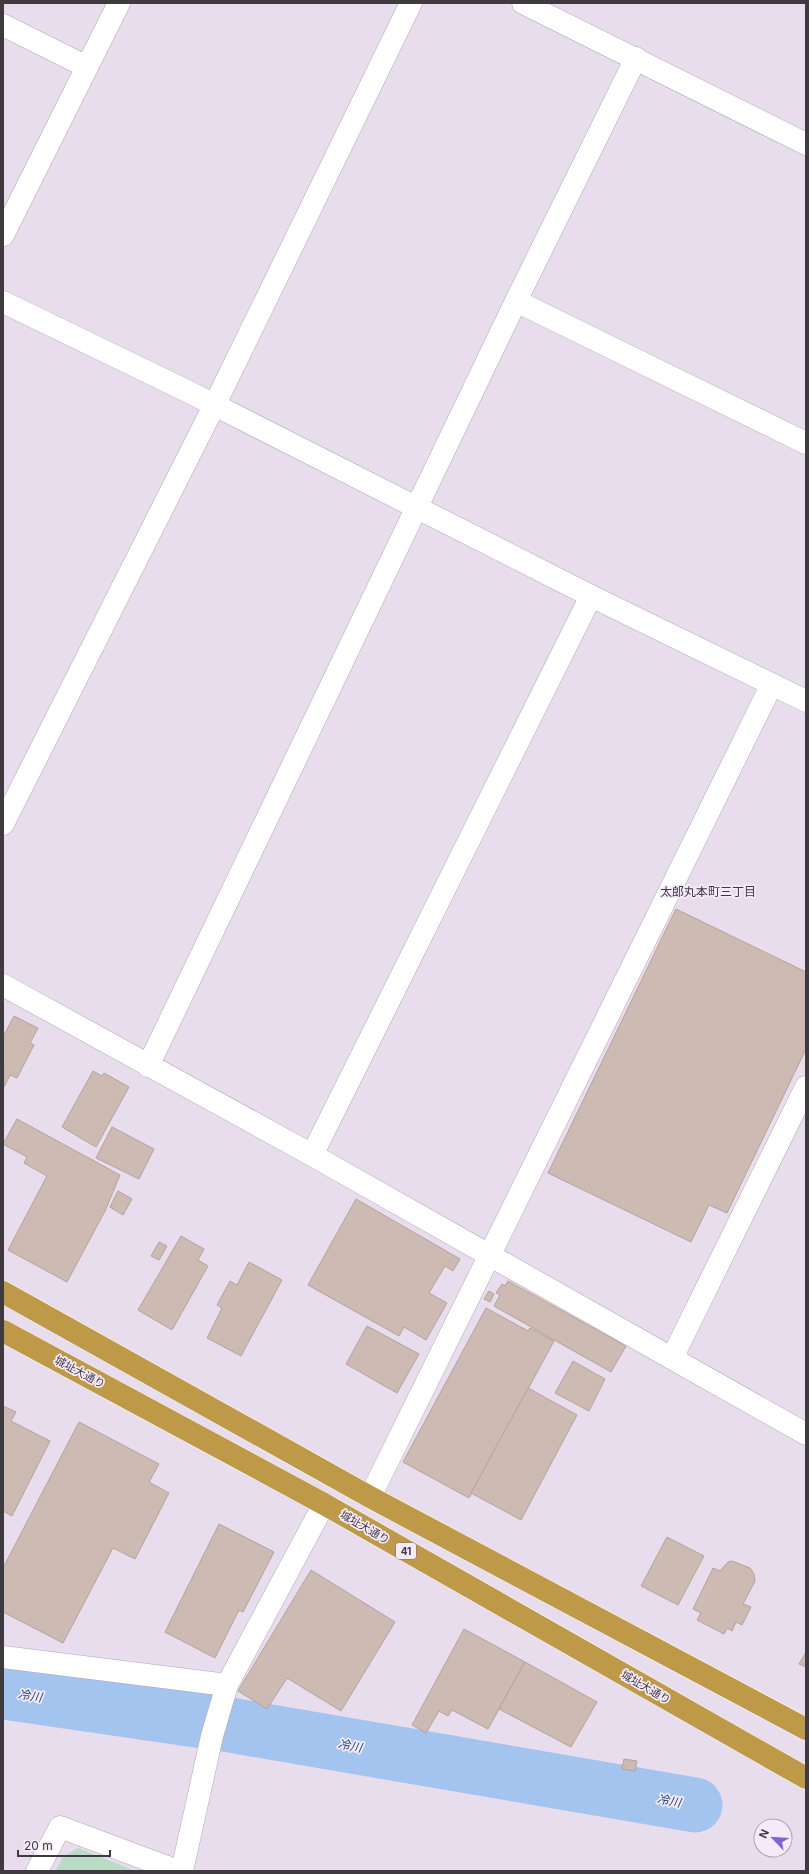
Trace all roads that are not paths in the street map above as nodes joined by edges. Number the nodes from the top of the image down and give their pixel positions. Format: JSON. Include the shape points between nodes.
{"nodes":[{"id":1,"x":119,"y":3,"type":"edge"},
{"id":2,"x":411,"y":3,"type":"edge"},
{"id":3,"x":523,"y":3,"type":"edge"},
{"id":4,"x":3,"y":25,"type":"edge"},
{"id":5,"x":636,"y":58,"type":"junction"},
{"id":6,"x":87,"y":67,"type":"junction"},
{"id":7,"x":806,"y":144,"type":"edge"},
{"id":8,"x":3,"y":235,"type":"edge"},
{"id":9,"x":516,"y":300,"type":"junction"},
{"id":10,"x":3,"y":302,"type":"edge"},
{"id":11,"x":214,"y":406,"type":"junction"},
{"id":12,"x":806,"y":443,"type":"edge"},
{"id":13,"x":418,"y":507,"type":"junction"},
{"id":14,"x":591,"y":596,"type":"junction"},
{"id":15,"x":772,"y":684,"type":"junction"},
{"id":16,"x":806,"y":701,"type":"edge"},
{"id":17,"x":3,"y":824,"type":"edge"},
{"id":18,"x":3,"y":985,"type":"edge"},
{"id":19,"x":148,"y":1066,"type":"junction"},
{"id":20,"x":806,"y":1087,"type":"edge"},
{"id":21,"x":312,"y":1155,"type":"junction"},
{"id":22,"x":489,"y":1256,"type":"junction"},
{"id":23,"x":3,"y":1292,"type":"edge"},
{"id":24,"x":3,"y":1330,"type":"edge"},
{"id":25,"x":672,"y":1358,"type":"junction"},
{"id":26,"x":806,"y":1434,"type":"edge"},
{"id":27,"x":370,"y":1497,"type":"junction"},
{"id":28,"x":324,"y":1504,"type":"junction"},
{"id":29,"x":3,"y":1657,"type":"edge"},
{"id":30,"x":227,"y":1685,"type":"junction"},
{"id":31,"x":806,"y":1729,"type":"edge"},
{"id":32,"x":806,"y":1778,"type":"edge"},
{"id":33,"x":37,"y":1871,"type":"edge"},
{"id":34,"x":178,"y":1871,"type":"edge"},
{"id":35,"x":182,"y":1871,"type":"edge"}],
"edges":[{"from":1,"to":6,"type":"street"},
{"from":2,"to":11,"type":"street"},
{"from":3,"to":5,"type":"street"},
{"from":4,"to":6,"type":"street"},
{"from":5,"to":7,"type":"street"},
{"from":5,"to":9,"type":"street"},
{"from":6,"to":8,"type":"street"},
{"from":9,"to":12,"type":"street"},
{"from":9,"to":13,"type":"street"},
{"from":10,"to":11,"type":"street"},
{"from":11,"to":13,"type":"street"},
{"from":11,"to":17,"type":"street"},
{"from":13,"to":14,"type":"street"},
{"from":13,"to":19,"type":"street"},
{"from":14,"to":15,"type":"street"},
{"from":14,"to":21,"type":"street"},
{"from":15,"to":16,"type":"street"},
{"from":15,"to":22,"type":"street"},
{"from":18,"to":19,"type":"street"},
{"from":19,"to":21,"type":"street"},
{"from":20,"to":25,"type":"street"},
{"from":21,"to":22,"type":"street"},
{"from":22,"to":25,"type":"street"},
{"from":22,"to":27,"type":"street"},
{"from":23,"to":27,"type":"highway"},
{"from":24,"to":28,"type":"highway","name":"城址大通り","number":"41"},
{"from":25,"to":26,"type":"street"},
{"from":27,"to":31,"type":"highway"},
{"from":28,"to":30,"type":"street"},
{"from":28,"to":32,"type":"highway","name":"城址大通り","number":"41"},
{"from":29,"to":30,"type":"street"},
{"from":30,"to":35,"type":"street","via":[[212,1736]]},
{"from":33,"to":34,"type":"street","via":[[60,1827]]}]}
